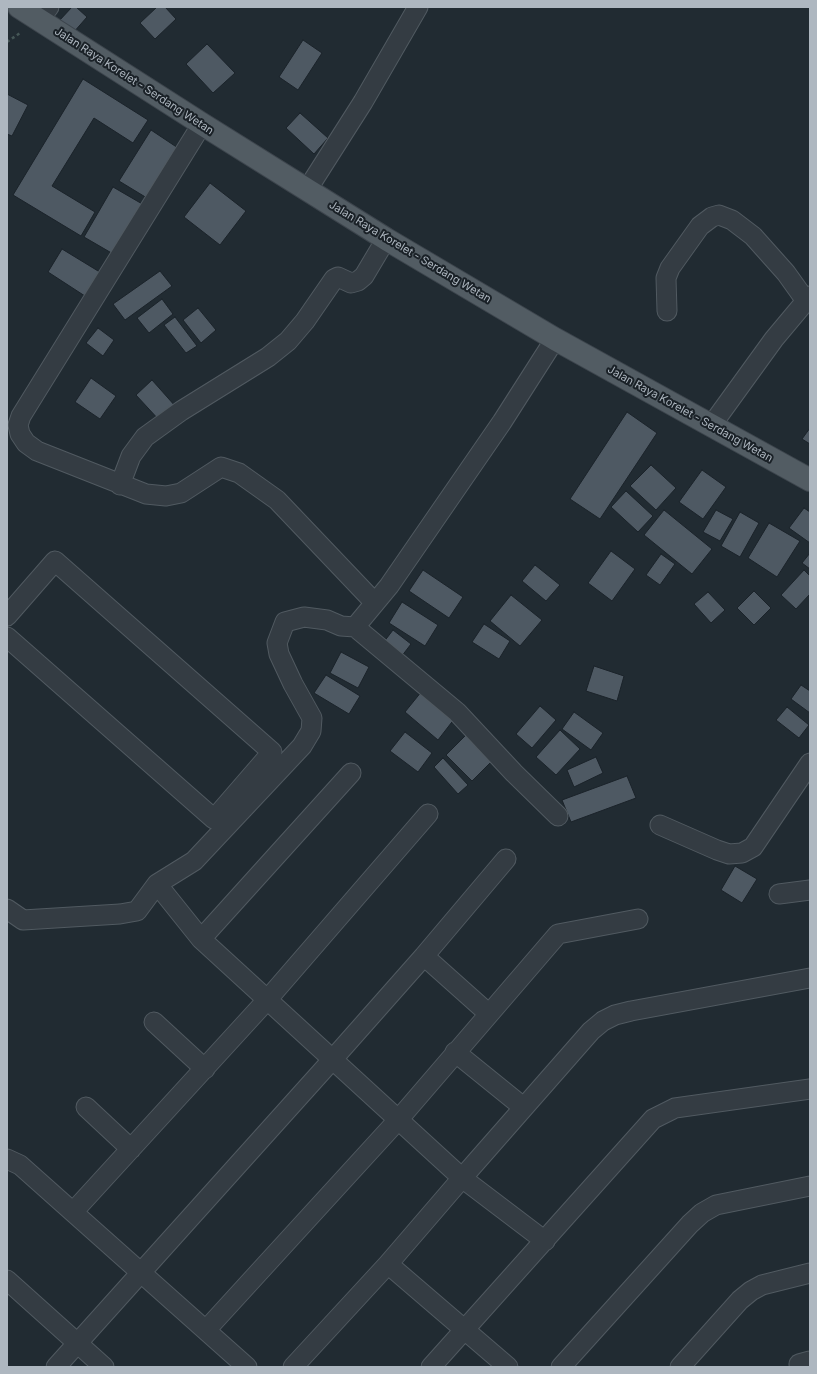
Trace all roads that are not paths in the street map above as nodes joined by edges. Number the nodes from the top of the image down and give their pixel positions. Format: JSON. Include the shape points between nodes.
{"nodes":[{"id":1,"x":19,"y":7,"type":"edge"},
{"id":2,"x":418,"y":7,"type":"edge"},
{"id":3,"x":43,"y":13,"type":"edge"},
{"id":4,"x":202,"y":124,"type":"junction"},
{"id":5,"x":307,"y":190,"type":"junction"},
{"id":6,"x":386,"y":239,"type":"junction"},
{"id":7,"x":808,"y":298,"type":"edge"},
{"id":8,"x":667,"y":311,"type":"dead end"},
{"id":9,"x":555,"y":339,"type":"junction"},
{"id":10,"x":711,"y":426,"type":"junction"},
{"id":11,"x":810,"y":480,"type":"edge"},
{"id":12,"x":120,"y":485,"type":"junction"},
{"id":13,"x":375,"y":603,"type":"junction"},
{"id":14,"x":7,"y":616,"type":"edge"},
{"id":15,"x":355,"y":627,"type":"junction"},
{"id":16,"x":7,"y":637,"type":"edge"},
{"id":17,"x":810,"y":764,"type":"edge"},
{"id":18,"x":351,"y":773,"type":"dead end"},
{"id":19,"x":428,"y":814,"type":"dead end"},
{"id":20,"x":558,"y":816,"type":"dead end"},
{"id":21,"x":660,"y":825,"type":"dead end"},
{"id":22,"x":506,"y":859,"type":"dead end"},
{"id":23,"x":157,"y":884,"type":"junction"},
{"id":24,"x":810,"y":890,"type":"edge"},
{"id":25,"x":779,"y":894,"type":"dead end"},
{"id":26,"x":7,"y":909,"type":"edge"},
{"id":27,"x":638,"y":919,"type":"dead end"},
{"id":28,"x":201,"y":939,"type":"junction"},
{"id":29,"x":424,"y":956,"type":"junction"},
{"id":30,"x":810,"y":978,"type":"edge"},
{"id":31,"x":267,"y":1000,"type":"junction"},
{"id":32,"x":489,"y":1014,"type":"junction"},
{"id":33,"x":154,"y":1022,"type":"dead end"},
{"id":34,"x":455,"y":1052,"type":"junction"},
{"id":35,"x":332,"y":1060,"type":"junction"},
{"id":36,"x":205,"y":1068,"type":"junction"},
{"id":37,"x":810,"y":1089,"type":"edge"},
{"id":38,"x":86,"y":1107,"type":"dead end"},
{"id":39,"x":523,"y":1107,"type":"junction"},
{"id":40,"x":398,"y":1120,"type":"junction"},
{"id":41,"x":131,"y":1149,"type":"junction"},
{"id":42,"x":7,"y":1160,"type":"edge"},
{"id":43,"x":462,"y":1178,"type":"junction"},
{"id":44,"x":810,"y":1186,"type":"edge"},
{"id":45,"x":73,"y":1212,"type":"junction"},
{"id":46,"x":545,"y":1241,"type":"junction"},
{"id":47,"x":388,"y":1264,"type":"junction"},
{"id":48,"x":141,"y":1272,"type":"junction"},
{"id":49,"x":810,"y":1273,"type":"edge"},
{"id":50,"x":7,"y":1280,"type":"edge"},
{"id":51,"x":206,"y":1330,"type":"junction"},
{"id":52,"x":464,"y":1330,"type":"junction"},
{"id":53,"x":77,"y":1343,"type":"junction"},
{"id":54,"x":56,"y":1367,"type":"edge"},
{"id":55,"x":104,"y":1367,"type":"edge"},
{"id":56,"x":247,"y":1367,"type":"edge"},
{"id":57,"x":293,"y":1367,"type":"edge"},
{"id":58,"x":431,"y":1367,"type":"edge"},
{"id":59,"x":508,"y":1367,"type":"edge"},
{"id":60,"x":561,"y":1367,"type":"edge"},
{"id":61,"x":680,"y":1367,"type":"edge"}],
"edges":[{"from":1,"to":3,"type":"main road","name":"Jalan Raya Korelet - Serdang Wetan"},
{"from":2,"to":5,"type":"street","via":[[363,102]]},
{"from":3,"to":4,"type":"main road","name":"Jalan Raya Korelet - Serdang Wetan"},
{"from":4,"to":5,"type":"main road","name":"Jalan Raya Korelet - Serdang Wetan"},
{"from":4,"to":12,"type":"street","via":[[53,363],[18,425],[26,443],[38,451]]},
{"from":5,"to":6,"type":"main road","name":"Jalan Raya Korelet - Serdang Wetan"},
{"from":6,"to":9,"type":"main road","name":"Jalan Raya Korelet - Serdang Wetan"},
{"from":6,"to":12,"type":"street","via":[[364,276],[358,281],[351,283],[338,277],[334,279],[288,341],[268,357],[181,411],[145,437],[131,456]]},
{"from":7,"to":8,"type":"street","via":[[753,236],[732,220],[719,215],[700,226],[670,268],[666,278]]},
{"from":7,"to":10,"type":"street"},
{"from":9,"to":10,"type":"main road","name":"Jalan Raya Korelet - Serdang Wetan"},
{"from":9,"to":13,"type":"street","via":[[502,422]]},
{"from":10,"to":11,"type":"main road","name":"Jalan Raya Korelet - Serdang Wetan"},
{"from":12,"to":13,"type":"street","via":[[146,494],[166,496],[181,493],[221,467],[239,473],[277,500]]},
{"from":13,"to":15,"type":"street"},
{"from":14,"to":16,"type":"street","via":[[55,561],[272,752],[214,819]]},
{"from":15,"to":20,"type":"street","via":[[457,712]]},
{"from":15,"to":23,"type":"street","via":[[304,616],[285,622],[277,643],[279,654],[292,684],[312,718],[311,732],[302,746],[194,861]]},
{"from":17,"to":21,"type":"street","via":[[753,847],[742,853],[729,854],[716,850]]},
{"from":18,"to":28,"type":"street"},
{"from":19,"to":31,"type":"street"},
{"from":22,"to":29,"type":"street"},
{"from":23,"to":26,"type":"street","via":[[137,911],[120,914],[23,920]]},
{"from":23,"to":28,"type":"street"},
{"from":24,"to":25,"type":"street"},
{"from":27,"to":32,"type":"street","via":[[558,934]]},
{"from":28,"to":31,"type":"street"},
{"from":29,"to":32,"type":"street"},
{"from":29,"to":35,"type":"street"},
{"from":30,"to":39,"type":"street","via":[[615,1015],[591,1031]]},
{"from":31,"to":35,"type":"street"},
{"from":31,"to":36,"type":"street"},
{"from":32,"to":34,"type":"street"},
{"from":33,"to":36,"type":"street"},
{"from":34,"to":39,"type":"street"},
{"from":34,"to":40,"type":"street"},
{"from":35,"to":40,"type":"street"},
{"from":35,"to":48,"type":"street"},
{"from":36,"to":41,"type":"street"},
{"from":37,"to":46,"type":"street","via":[[675,1108],[665,1112],[649,1124]]},
{"from":38,"to":41,"type":"street"},
{"from":39,"to":43,"type":"street"},
{"from":40,"to":43,"type":"street"},
{"from":40,"to":51,"type":"street"},
{"from":41,"to":45,"type":"street"},
{"from":42,"to":45,"type":"street","via":[[20,1165]]},
{"from":43,"to":46,"type":"street"},
{"from":43,"to":47,"type":"street"},
{"from":44,"to":60,"type":"street","via":[[716,1205],[702,1213]]},
{"from":45,"to":48,"type":"street"},
{"from":46,"to":52,"type":"street"},
{"from":47,"to":52,"type":"street"},
{"from":47,"to":57,"type":"street"},
{"from":48,"to":51,"type":"street"},
{"from":48,"to":53,"type":"street"},
{"from":49,"to":61,"type":"street","via":[[762,1285],[751,1291]]},
{"from":50,"to":53,"type":"street"},
{"from":51,"to":56,"type":"street"},
{"from":52,"to":58,"type":"street"},
{"from":52,"to":59,"type":"street"},
{"from":53,"to":54,"type":"street"},
{"from":53,"to":55,"type":"street"}]}
